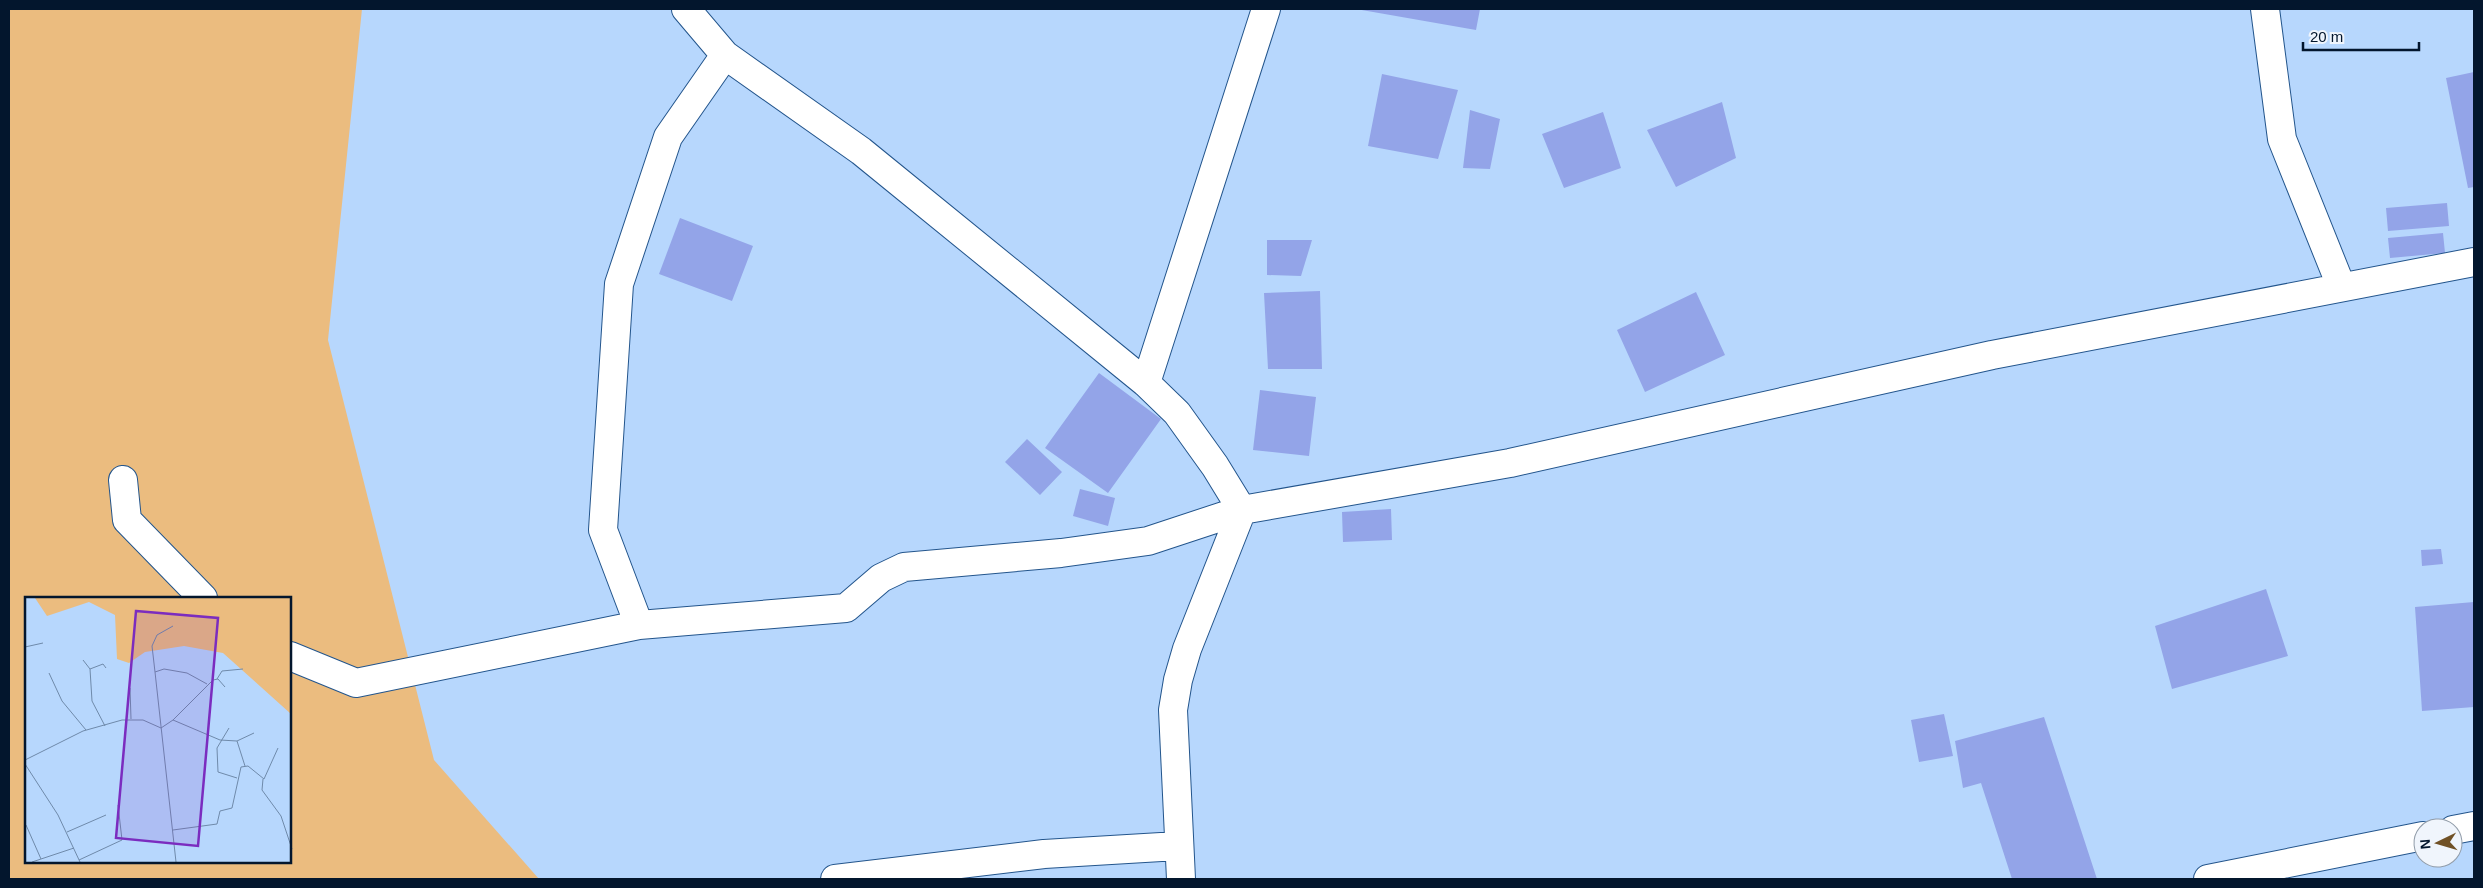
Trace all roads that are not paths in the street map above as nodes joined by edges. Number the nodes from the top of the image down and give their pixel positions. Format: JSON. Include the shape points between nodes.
{"nodes":[{"id":1,"x":686,"y":9,"type":"edge"},
{"id":2,"x":1266,"y":9,"type":"edge"},
{"id":3,"x":2265,"y":9,"type":"edge"},
{"id":4,"x":725,"y":55,"type":"junction"},
{"id":5,"x":2474,"y":262,"type":"edge"},
{"id":6,"x":2341,"y":286,"type":"junction"},
{"id":7,"x":1146,"y":382,"type":"junction"},
{"id":8,"x":123,"y":480,"type":"dead end"},
{"id":9,"x":1242,"y":510,"type":"junction"},
{"id":10,"x":202,"y":597,"type":"edge"},
{"id":11,"x":639,"y":626,"type":"junction"},
{"id":12,"x":291,"y":656,"type":"edge"},
{"id":13,"x":2413,"y":838,"type":"edge"},
{"id":14,"x":1178,"y":846,"type":"junction"},
{"id":15,"x":835,"y":879,"type":"edge"},
{"id":16,"x":1181,"y":879,"type":"edge"},
{"id":17,"x":2208,"y":879,"type":"edge"}],
"edges":[{"from":1,"to":4,"type":"street"},
{"from":2,"to":7,"type":"street"},
{"from":3,"to":6,"type":"street","via":[[2282,139]]},
{"from":4,"to":7,"type":"street","via":[[861,151]]},
{"from":4,"to":11,"type":"street","via":[[668,137],[620,284],[603,530]]},
{"from":5,"to":6,"type":"street"},
{"from":6,"to":9,"type":"street","via":[[1992,355],[1510,463]]},
{"from":7,"to":9,"type":"street","via":[[1177,414]]},
{"from":8,"to":10,"type":"street","via":[[127,520]]},
{"from":9,"to":11,"type":"street","via":[[1148,541],[1061,553],[904,567],[881,578],[846,608]]},
{"from":9,"to":14,"type":"street","via":[[1186,649],[1178,680],[1173,710]]},
{"from":11,"to":12,"type":"street","via":[[356,683]]},
{"from":13,"to":17,"type":"street"},
{"from":14,"to":15,"type":"street","via":[[1044,854]]},
{"from":14,"to":16,"type":"street"}]}
